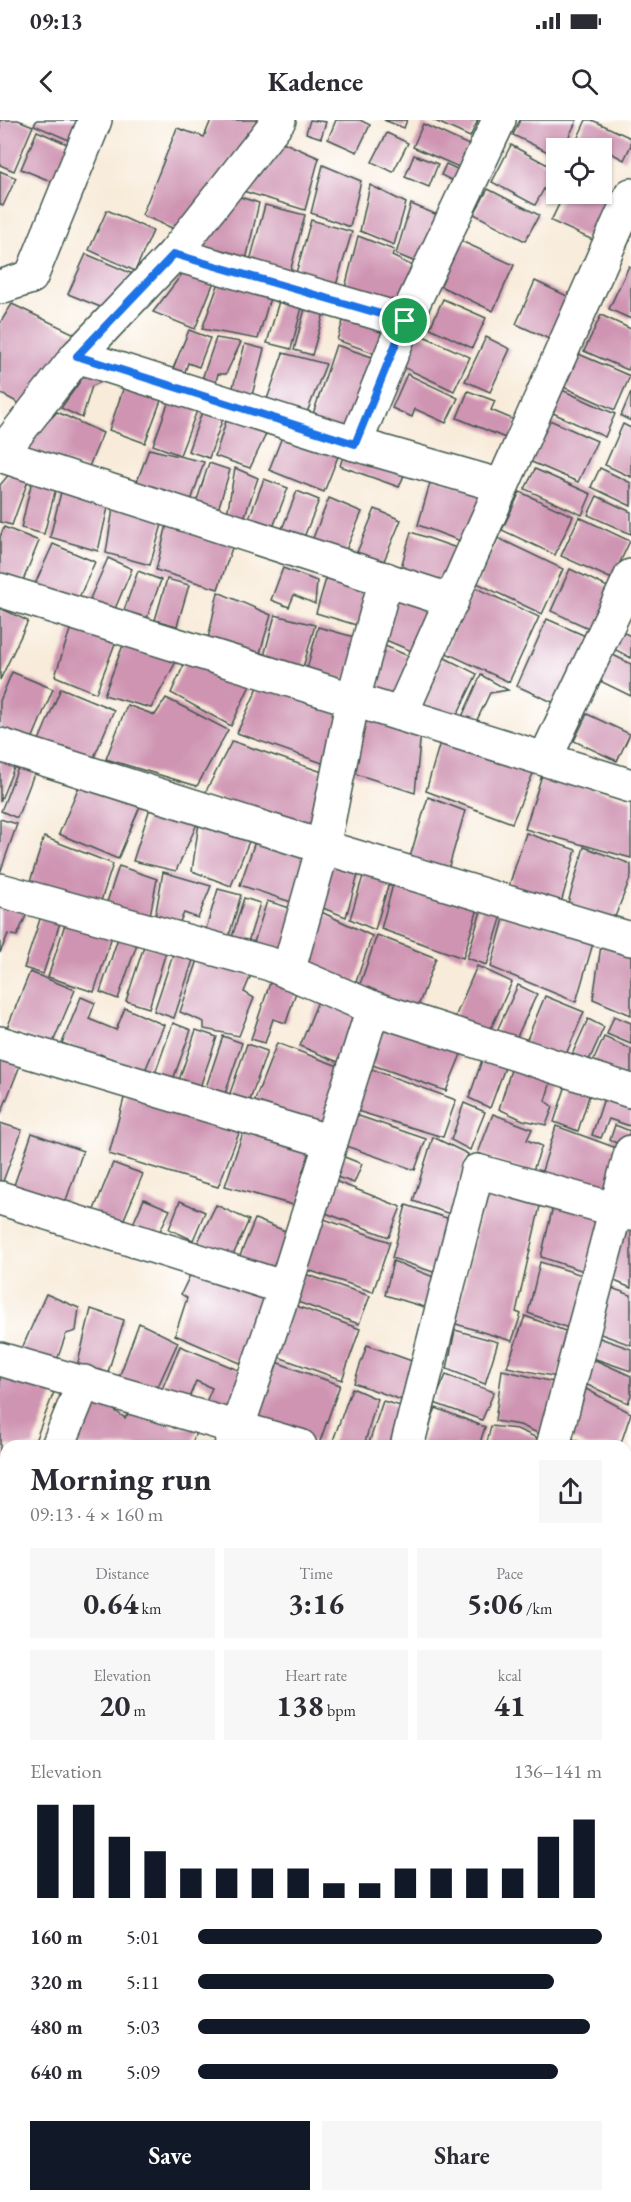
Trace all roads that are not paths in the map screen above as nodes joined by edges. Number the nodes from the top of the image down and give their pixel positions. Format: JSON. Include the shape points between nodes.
{"nodes":[{"id":1,"x":95,"y":120,"type":"edge"},
{"id":2,"x":279,"y":120,"type":"edge"},
{"id":3,"x":499,"y":120,"type":"edge"},
{"id":4,"x":631,"y":195,"type":"edge"},
{"id":5,"x":174,"y":254,"type":"junction"},
{"id":6,"x":0,"y":287,"type":"edge"},
{"id":7,"x":405,"y":321,"type":"junction"},
{"id":8,"x":77,"y":356,"type":"junction"},
{"id":9,"x":355,"y":444,"type":"junction"},
{"id":10,"x":0,"y":455,"type":"edge"},
{"id":11,"x":502,"y":486,"type":"junction"},
{"id":12,"x":631,"y":576,"type":"edge"},
{"id":13,"x":386,"y":579,"type":"junction"},
{"id":14,"x":0,"y":590,"type":"edge"},
{"id":15,"x":452,"y":601,"type":"junction"},
{"id":16,"x":353,"y":699,"type":"junction"},
{"id":17,"x":401,"y":714,"type":"junction"},
{"id":18,"x":0,"y":745,"type":"edge"},
{"id":19,"x":545,"y":759,"type":"junction"},
{"id":20,"x":631,"y":786,"type":"edge"},
{"id":21,"x":323,"y":847,"type":"junction"},
{"id":22,"x":0,"y":890,"type":"edge"},
{"id":23,"x":631,"y":939,"type":"edge"},
{"id":24,"x":288,"y":972,"type":"junction"},
{"id":25,"x":373,"y":1008,"type":"junction"},
{"id":26,"x":0,"y":1042,"type":"edge"},
{"id":27,"x":631,"y":1091,"type":"edge"},
{"id":28,"x":331,"y":1142,"type":"junction"},
{"id":29,"x":631,"y":1152,"type":"edge"},
{"id":30,"x":0,"y":1198,"type":"edge"},
{"id":31,"x":624,"y":1212,"type":"edge"},
{"id":32,"x":285,"y":1288,"type":"junction"},
{"id":33,"x":0,"y":1359,"type":"edge"},
{"id":34,"x":84,"y":1382,"type":"junction"},
{"id":35,"x":234,"y":1437,"type":"edge"},
{"id":36,"x":60,"y":1440,"type":"edge"},
{"id":37,"x":256,"y":1440,"type":"edge"},
{"id":38,"x":409,"y":1440,"type":"edge"},
{"id":39,"x":555,"y":1440,"type":"edge"}],
"edges":[{"from":1,"to":6,"type":"street","via":[[31,277]]},
{"from":2,"to":5,"type":"street"},
{"from":3,"to":7,"type":"street"},
{"from":4,"to":11,"type":"street"},
{"from":5,"to":7,"type":"street"},
{"from":5,"to":8,"type":"street"},
{"from":7,"to":9,"type":"street"},
{"from":8,"to":9,"type":"street"},
{"from":8,"to":10,"type":"street"},
{"from":9,"to":11,"type":"street"},
{"from":10,"to":13,"type":"street"},
{"from":11,"to":15,"type":"street"},
{"from":12,"to":19,"type":"street"},
{"from":13,"to":15,"type":"street"},
{"from":13,"to":16,"type":"street"},
{"from":14,"to":16,"type":"street"},
{"from":15,"to":17,"type":"street"},
{"from":16,"to":17,"type":"street"},
{"from":16,"to":21,"type":"street"},
{"from":17,"to":19,"type":"street"},
{"from":18,"to":21,"type":"street"},
{"from":19,"to":20,"type":"street"},
{"from":21,"to":23,"type":"street"},
{"from":21,"to":24,"type":"street"},
{"from":22,"to":24,"type":"street"},
{"from":24,"to":25,"type":"street"},
{"from":25,"to":27,"type":"street"},
{"from":25,"to":28,"type":"street"},
{"from":26,"to":28,"type":"street"},
{"from":28,"to":32,"type":"street"},
{"from":29,"to":31,"type":"street"},
{"from":30,"to":32,"type":"street"},
{"from":31,"to":38,"type":"street","via":[[477,1171]]},
{"from":31,"to":39,"type":"street"},
{"from":32,"to":35,"type":"street"},
{"from":33,"to":34,"type":"street"},
{"from":34,"to":35,"type":"street"},
{"from":34,"to":36,"type":"street"},
{"from":35,"to":37,"type":"street"}]}
